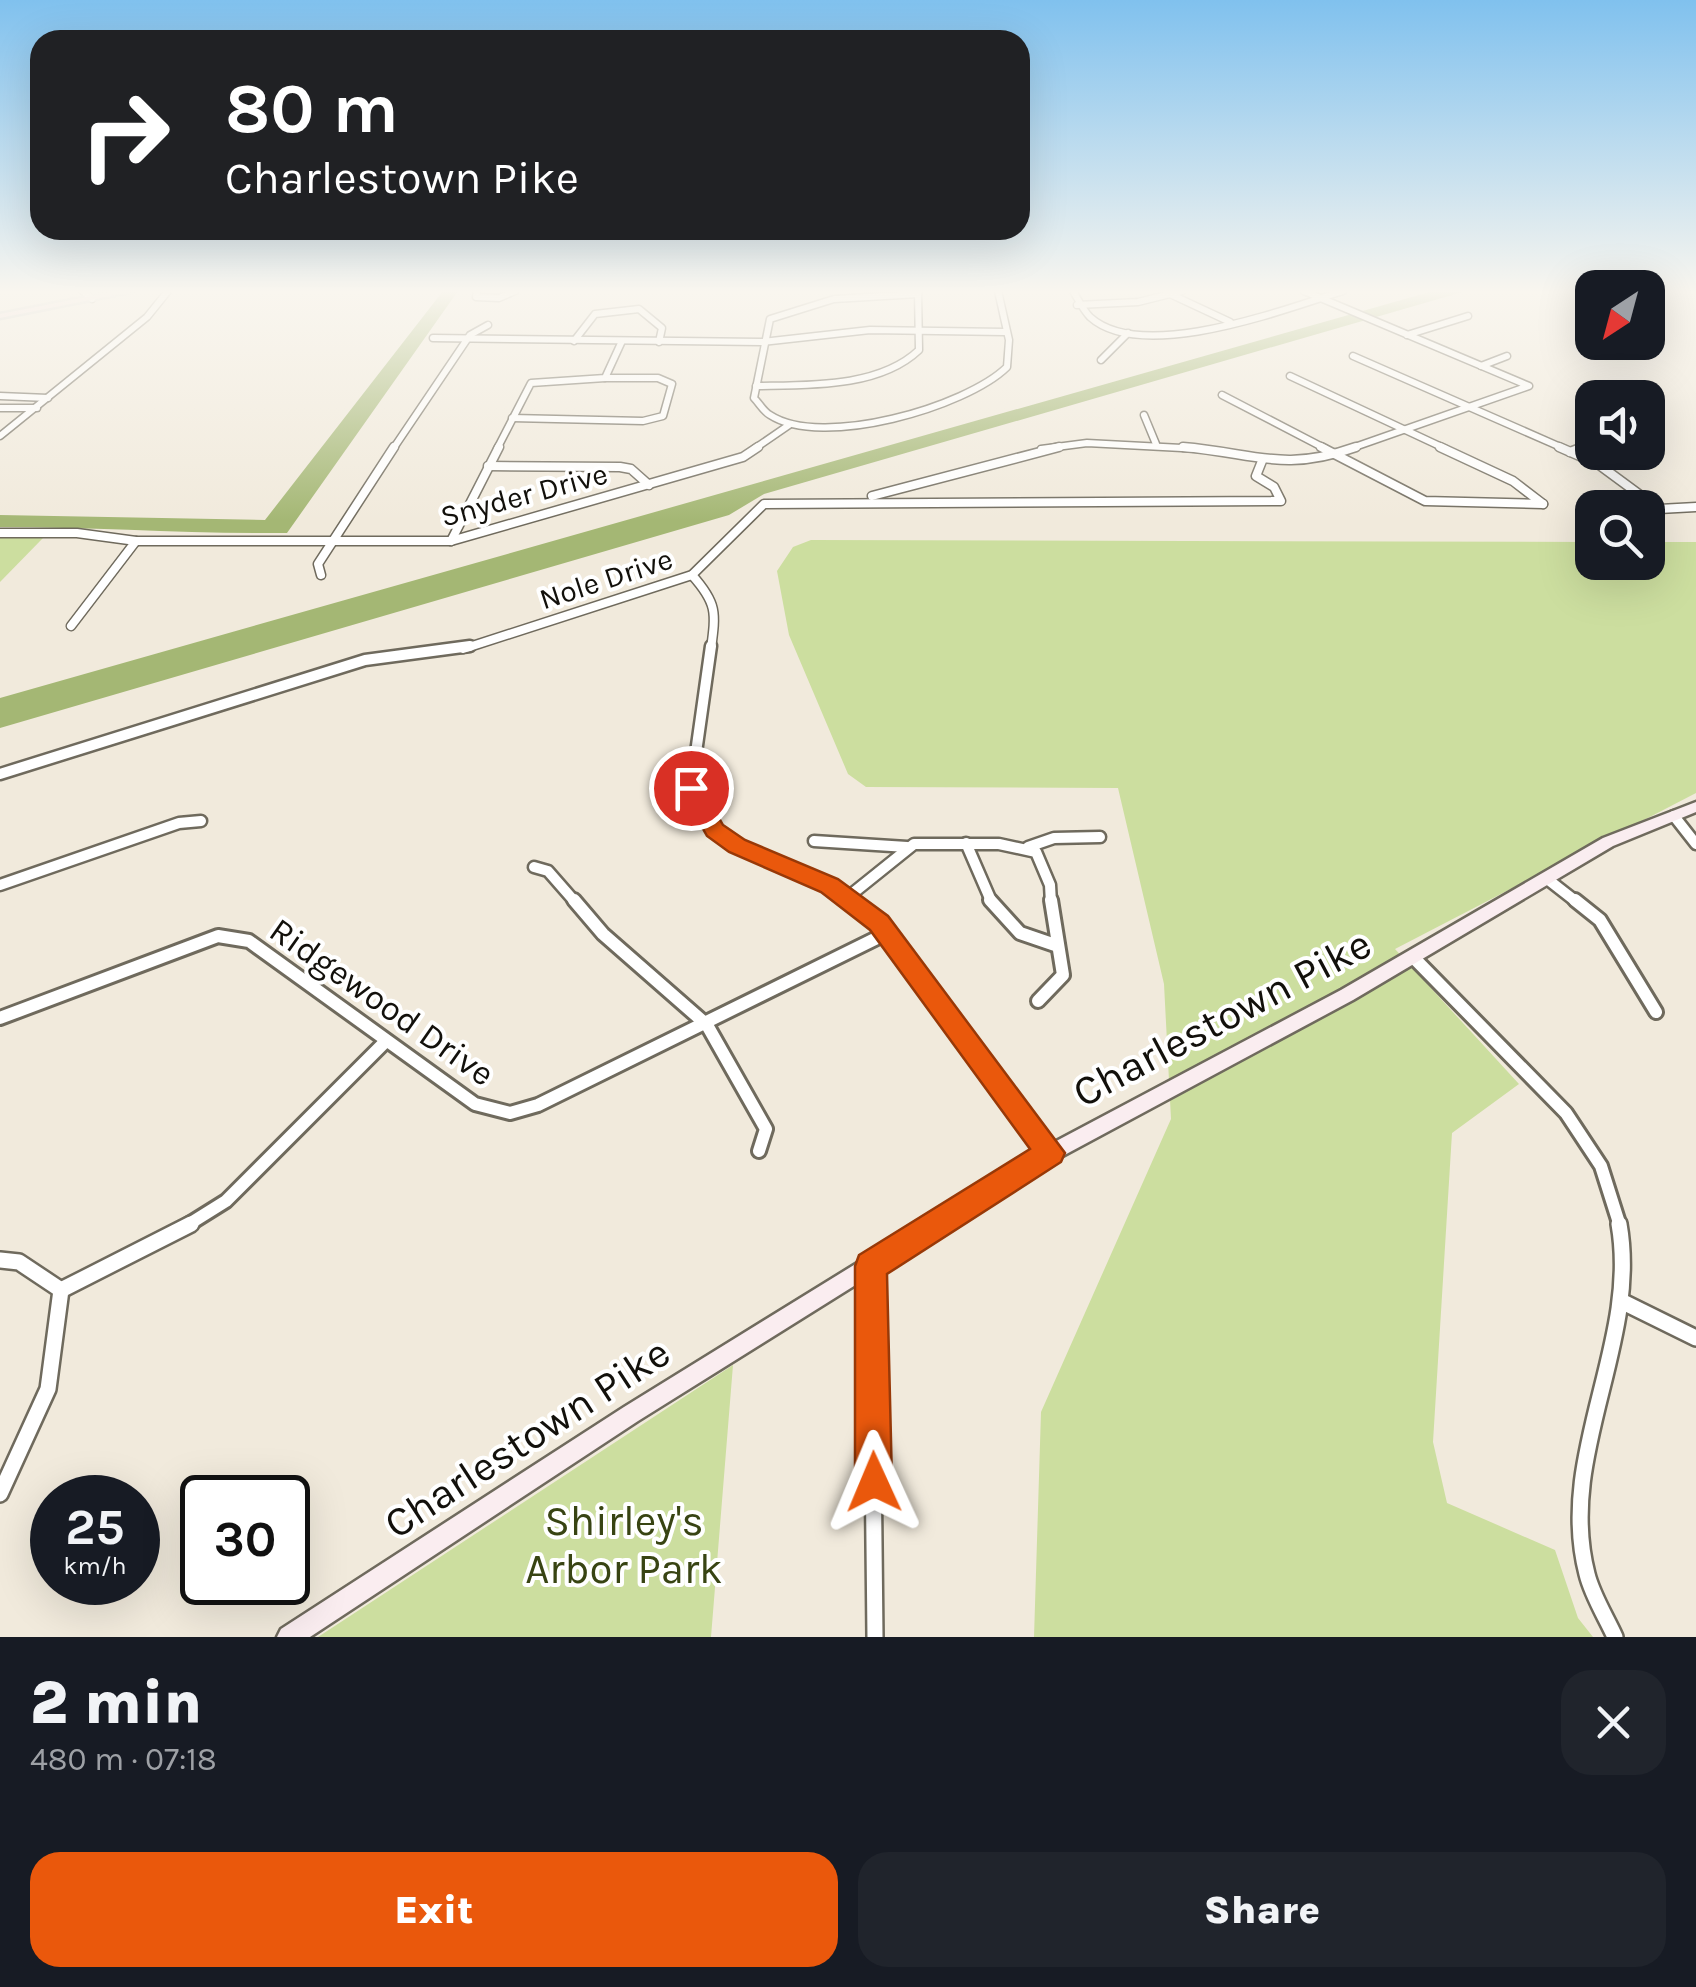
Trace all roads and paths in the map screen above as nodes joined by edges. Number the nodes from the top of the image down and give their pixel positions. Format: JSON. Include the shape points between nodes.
{"nodes":[{"id":1,"x":86,"y":367,"type":"edge"},
{"id":2,"x":448,"y":367,"type":"edge"},
{"id":3,"x":610,"y":367,"type":"edge"},
{"id":4,"x":759,"y":367,"type":"edge"},
{"id":5,"x":890,"y":367,"type":"edge"},
{"id":6,"x":1005,"y":367,"type":"edge"},
{"id":7,"x":1379,"y":367,"type":"edge"},
{"id":8,"x":1484,"y":367,"type":"edge"},
{"id":9,"x":1290,"y":376,"type":"dead end"},
{"id":10,"x":605,"y":378,"type":"junction"},
{"id":11,"x":756,"y":386,"type":"junction"},
{"id":12,"x":0,"y":396,"type":"edge"},
{"id":13,"x":1222,"y":396,"type":"dead end"},
{"id":14,"x":49,"y":398,"type":"junction"},
{"id":15,"x":1469,"y":407,"type":"junction"},
{"id":16,"x":0,"y":408,"type":"edge"},
{"id":17,"x":37,"y":408,"type":"junction"},
{"id":18,"x":1144,"y":415,"type":"dead end"},
{"id":19,"x":512,"y":418,"type":"junction"},
{"id":20,"x":789,"y":425,"type":"junction"},
{"id":21,"x":1402,"y":428,"type":"junction"},
{"id":22,"x":0,"y":436,"type":"edge"},
{"id":23,"x":1156,"y":444,"type":"junction"},
{"id":24,"x":1575,"y":450,"type":"edge"},
{"id":25,"x":1570,"y":452,"type":"junction"},
{"id":26,"x":1336,"y":456,"type":"junction"},
{"id":27,"x":1262,"y":460,"type":"junction"},
{"id":28,"x":488,"y":466,"type":"junction"},
{"id":29,"x":649,"y":485,"type":"junction"},
{"id":30,"x":857,"y":500,"type":"junction"},
{"id":31,"x":1696,"y":507,"type":"edge"},
{"id":32,"x":0,"y":533,"type":"edge"},
{"id":33,"x":452,"y":540,"type":"junction"},
{"id":34,"x":136,"y":541,"type":"junction"},
{"id":35,"x":330,"y":542,"type":"junction"},
{"id":36,"x":321,"y":575,"type":"dead end"},
{"id":37,"x":692,"y":575,"type":"junction"},
{"id":38,"x":71,"y":626,"type":"dead end"},
{"id":39,"x":0,"y":774,"type":"edge"},
{"id":40,"x":1696,"y":807,"type":"edge"},
{"id":41,"x":1674,"y":816,"type":"junction"},
{"id":42,"x":201,"y":821,"type":"dead end"},
{"id":43,"x":1100,"y":838,"type":"dead end"},
{"id":44,"x":814,"y":841,"type":"dead end"},
{"id":45,"x":966,"y":843,"type":"junction"},
{"id":46,"x":1696,"y":844,"type":"edge"},
{"id":47,"x":907,"y":847,"type":"junction"},
{"id":48,"x":1028,"y":848,"type":"junction"},
{"id":49,"x":534,"y":867,"type":"dead end"},
{"id":50,"x":1546,"y":878,"type":"junction"},
{"id":51,"x":0,"y":885,"type":"edge"},
{"id":52,"x":848,"y":897,"type":"junction"},
{"id":53,"x":887,"y":933,"type":"junction"},
{"id":54,"x":1058,"y":946,"type":"junction"},
{"id":55,"x":1413,"y":957,"type":"junction"},
{"id":56,"x":1038,"y":1002,"type":"dead end"},
{"id":57,"x":1656,"y":1012,"type":"dead end"},
{"id":58,"x":0,"y":1018,"type":"edge"},
{"id":59,"x":707,"y":1025,"type":"junction"},
{"id":60,"x":385,"y":1042,"type":"junction"},
{"id":61,"x":759,"y":1150,"type":"dead end"},
{"id":62,"x":1050,"y":1153,"type":"junction"},
{"id":63,"x":0,"y":1260,"type":"edge"},
{"id":64,"x":871,"y":1266,"type":"junction"},
{"id":65,"x":61,"y":1290,"type":"junction"},
{"id":66,"x":1623,"y":1302,"type":"junction"},
{"id":67,"x":1696,"y":1338,"type":"edge"},
{"id":68,"x":0,"y":1494,"type":"edge"},
{"id":69,"x":289,"y":1637,"type":"edge"},
{"id":70,"x":876,"y":1637,"type":"edge"},
{"id":71,"x":1614,"y":1637,"type":"edge"}],
"edges":[{"from":1,"to":14,"type":"street"},
{"from":2,"to":35,"type":"street"},
{"from":3,"to":10,"type":"street"},
{"from":4,"to":11,"type":"street"},
{"from":5,"to":11,"type":"street","via":[[829,382]]},
{"from":6,"to":20,"type":"street","via":[[984,387],[871,423],[831,429]]},
{"from":7,"to":15,"type":"street"},
{"from":8,"to":15,"type":"street","via":[[1529,386]]},
{"from":9,"to":21,"type":"street"},
{"from":10,"to":19,"type":"street","via":[[531,383]]},
{"from":10,"to":19,"type":"street","via":[[672,384],[664,416]]},
{"from":11,"to":20,"type":"street","via":[[760,409]]},
{"from":12,"to":14,"type":"street"},
{"from":13,"to":26,"type":"street"},
{"from":14,"to":17,"type":"street"},
{"from":15,"to":21,"type":"street"},
{"from":15,"to":25,"type":"street"},
{"from":16,"to":17,"type":"street"},
{"from":17,"to":22,"type":"street"},
{"from":18,"to":23,"type":"street"},
{"from":19,"to":28,"type":"street"},
{"from":20,"to":29,"type":"street","name":"Snyder Drive","via":[[742,457]]},
{"from":21,"to":26,"type":"street"},
{"from":21,"to":26,"type":"street","via":[[1513,482],[1543,504],[1425,501]]},
{"from":23,"to":27,"type":"street"},
{"from":23,"to":30,"type":"street","via":[[1115,441],[1036,450]]},
{"from":24,"to":25,"type":"street"},
{"from":25,"to":31,"type":"street","via":[[1613,472],[1659,509]]},
{"from":26,"to":27,"type":"street","via":[[1297,464]]},
{"from":27,"to":30,"type":"street","name":"Nole Drive","via":[[1256,476],[1282,501]]},
{"from":28,"to":29,"type":"street","via":[[620,467]]},
{"from":28,"to":33,"type":"street"},
{"from":29,"to":33,"type":"street","name":"Snyder Drive"},
{"from":30,"to":37,"type":"street","name":"Nole Drive","via":[[764,504]]},
{"from":32,"to":34,"type":"street","name":"Snyder Drive"},
{"from":33,"to":35,"type":"street","name":"Snyder Drive"},
{"from":34,"to":35,"type":"street","name":"Snyder Drive"},
{"from":34,"to":38,"type":"street"},
{"from":35,"to":36,"type":"street","via":[[318,564]]},
{"from":37,"to":39,"type":"street","name":"Nole Drive","via":[[462,649],[364,660]]},
{"from":37,"to":52,"type":"street","via":[[710,596],[715,617],[693,768],[695,802],[737,846]]},
{"from":40,"to":41,"type":"street","name":"Charlestown Pike"},
{"from":41,"to":46,"type":"street"},
{"from":41,"to":50,"type":"street","name":"Charlestown Pike","via":[[1608,842]]},
{"from":42,"to":51,"type":"street","via":[[179,822]]},
{"from":43,"to":48,"type":"street","via":[[1054,838]]},
{"from":44,"to":47,"type":"street"},
{"from":45,"to":47,"type":"street"},
{"from":45,"to":48,"type":"street"},
{"from":45,"to":54,"type":"street","via":[[999,918],[1010,930]]},
{"from":47,"to":52,"type":"street"},
{"from":48,"to":54,"type":"street","via":[[1044,862]]},
{"from":49,"to":59,"type":"street","via":[[548,871],[603,934]]},
{"from":50,"to":55,"type":"street","name":"Charlestown Pike"},
{"from":50,"to":57,"type":"street","via":[[1600,920]]},
{"from":52,"to":53,"type":"street"},
{"from":53,"to":59,"type":"street","name":"Ridgewood Drive"},
{"from":53,"to":62,"type":"street"},
{"from":54,"to":56,"type":"street","via":[[1063,975]]},
{"from":55,"to":62,"type":"street","name":"Charlestown Pike"},
{"from":55,"to":66,"type":"street","via":[[1586,1138],[1620,1219]]},
{"from":58,"to":60,"type":"street","name":"Ridgewood Drive","via":[[199,942],[235,936]]},
{"from":59,"to":60,"type":"street","name":"Ridgewood Drive","via":[[510,1113],[475,1104]]},
{"from":59,"to":61,"type":"street","via":[[766,1129]]},
{"from":60,"to":65,"type":"street","via":[[226,1202]]},
{"from":62,"to":64,"type":"street","name":"Charlestown Pike"},
{"from":63,"to":65,"type":"street","via":[[18,1262]]},
{"from":64,"to":69,"type":"street","name":"Charlestown Pike"},
{"from":64,"to":70,"type":"street"},
{"from":65,"to":68,"type":"street","via":[[48,1389]]},
{"from":66,"to":67,"type":"street"},
{"from":66,"to":71,"type":"street","via":[[1576,1513],[1588,1580]]}]}
